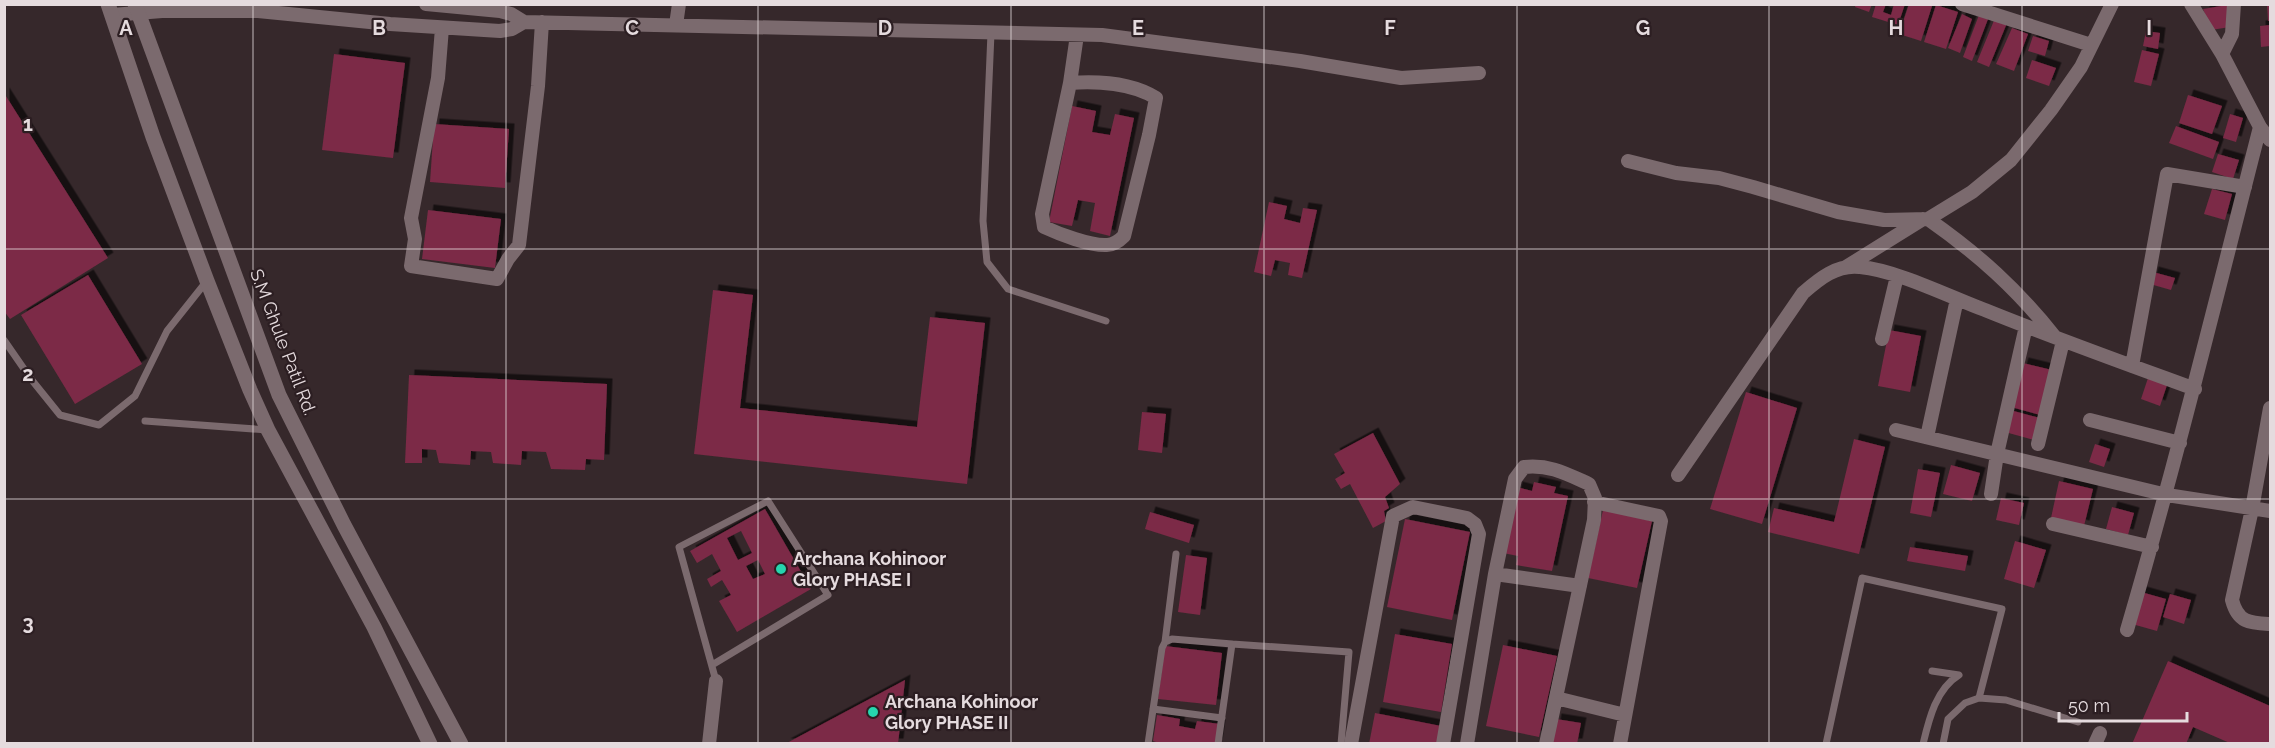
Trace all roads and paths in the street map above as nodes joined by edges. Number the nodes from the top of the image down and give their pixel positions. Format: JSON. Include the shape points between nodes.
{"nodes":[{"id":1,"x":426,"y":4,"type":"edge"},
{"id":2,"x":679,"y":4,"type":"edge"},
{"id":3,"x":1962,"y":4,"type":"edge"},
{"id":4,"x":2112,"y":4,"type":"edge"},
{"id":5,"x":2191,"y":4,"type":"edge"},
{"id":6,"x":2234,"y":4,"type":"edge"},
{"id":7,"x":136,"y":9,"type":"edge"},
{"id":8,"x":110,"y":10,"type":"edge"},
{"id":9,"x":524,"y":22,"type":"junction"},
{"id":10,"x":542,"y":22,"type":"junction"},
{"id":11,"x":676,"y":25,"type":"junction"},
{"id":12,"x":442,"y":28,"type":"junction"},
{"id":13,"x":991,"y":33,"type":"junction"},
{"id":14,"x":1077,"y":34,"type":"junction"},
{"id":15,"x":2091,"y":45,"type":"junction"},
{"id":16,"x":2222,"y":54,"type":"junction"},
{"id":17,"x":1479,"y":73,"type":"dead end"},
{"id":18,"x":1070,"y":83,"type":"junction"},
{"id":19,"x":2260,"y":127,"type":"junction"},
{"id":20,"x":2271,"y":140,"type":"edge"},
{"id":21,"x":1628,"y":161,"type":"dead end"},
{"id":22,"x":2245,"y":187,"type":"junction"},
{"id":23,"x":1925,"y":219,"type":"junction"},
{"id":24,"x":1844,"y":268,"type":"junction"},
{"id":25,"x":1897,"y":276,"type":"junction"},
{"id":26,"x":207,"y":281,"type":"junction"},
{"id":27,"x":1957,"y":299,"type":"junction"},
{"id":28,"x":1106,"y":321,"type":"dead end"},
{"id":29,"x":2026,"y":326,"type":"junction"},
{"id":30,"x":1882,"y":339,"type":"dead end"},
{"id":31,"x":4,"y":340,"type":"edge"},
{"id":32,"x":2060,"y":340,"type":"junction"},
{"id":33,"x":2132,"y":366,"type":"junction"},
{"id":34,"x":2195,"y":389,"type":"junction"},
{"id":35,"x":2271,"y":408,"type":"edge"},
{"id":36,"x":2090,"y":420,"type":"dead end"},
{"id":37,"x":145,"y":421,"type":"dead end"},
{"id":38,"x":268,"y":430,"type":"junction"},
{"id":39,"x":1896,"y":430,"type":"dead end"},
{"id":40,"x":1927,"y":437,"type":"junction"},
{"id":41,"x":2180,"y":443,"type":"junction"},
{"id":42,"x":2038,"y":444,"type":"dead end"},
{"id":43,"x":1997,"y":454,"type":"junction"},
{"id":44,"x":1678,"y":475,"type":"dead end"},
{"id":45,"x":1991,"y":494,"type":"dead end"},
{"id":46,"x":2167,"y":495,"type":"junction"},
{"id":47,"x":1594,"y":502,"type":"junction"},
{"id":48,"x":2252,"y":508,"type":"junction"},
{"id":49,"x":2271,"y":511,"type":"edge"},
{"id":50,"x":2054,"y":524,"type":"dead end"},
{"id":51,"x":2152,"y":547,"type":"junction"},
{"id":52,"x":1176,"y":554,"type":"dead end"},
{"id":53,"x":1495,"y":574,"type":"junction"},
{"id":54,"x":1580,"y":586,"type":"junction"},
{"id":55,"x":2271,"y":624,"type":"edge"},
{"id":56,"x":2127,"y":630,"type":"dead end"},
{"id":57,"x":1165,"y":642,"type":"junction"},
{"id":58,"x":1232,"y":644,"type":"junction"},
{"id":59,"x":712,"y":665,"type":"junction"},
{"id":60,"x":1932,"y":671,"type":"dead end"},
{"id":61,"x":716,"y":681,"type":"joint"},
{"id":62,"x":1556,"y":698,"type":"junction"},
{"id":63,"x":1979,"y":698,"type":"junction"},
{"id":64,"x":1153,"y":709,"type":"junction"},
{"id":65,"x":1625,"y":715,"type":"junction"},
{"id":66,"x":1222,"y":718,"type":"junction"},
{"id":67,"x":2078,"y":722,"type":"dead end"},
{"id":68,"x":430,"y":744,"type":"edge"},
{"id":69,"x":461,"y":744,"type":"edge"},
{"id":70,"x":709,"y":744,"type":"edge"},
{"id":71,"x":1148,"y":744,"type":"edge"},
{"id":72,"x":1218,"y":744,"type":"edge"},
{"id":73,"x":1341,"y":744,"type":"edge"},
{"id":74,"x":1352,"y":744,"type":"edge"},
{"id":75,"x":1443,"y":744,"type":"edge"},
{"id":76,"x":1467,"y":744,"type":"edge"},
{"id":77,"x":1546,"y":744,"type":"edge"},
{"id":78,"x":1620,"y":744,"type":"edge"},
{"id":79,"x":1826,"y":744,"type":"edge"},
{"id":80,"x":1923,"y":744,"type":"edge"},
{"id":81,"x":1942,"y":744,"type":"edge"}],
"edges":[{"from":1,"to":9,"type":"street","via":[[500,10]]},
{"from":2,"to":11,"type":"street"},
{"from":3,"to":15,"type":"street"},
{"from":4,"to":15,"type":"street"},
{"from":5,"to":16,"type":"street"},
{"from":6,"to":16,"type":"street","via":[[2232,34]]},
{"from":7,"to":8,"type":"street"},
{"from":7,"to":12,"type":"street","via":[[258,11]]},
{"from":7,"to":69,"type":"street","name":"S.M Ghule Patil Rd.","via":[[279,395]]},
{"from":8,"to":26,"type":"street"},
{"from":9,"to":10,"type":"street"},
{"from":9,"to":12,"type":"street","via":[[500,31]]},
{"from":10,"to":11,"type":"street"},
{"from":10,"to":12,"type":"street","via":[[519,245],[497,279],[411,266],[415,239],[411,218],[438,78]]},
{"from":11,"to":13,"type":"street"},
{"from":13,"to":14,"type":"street"},
{"from":13,"to":28,"type":"lane","via":[[983,220],[987,262],[1008,289]]},
{"from":14,"to":17,"type":"street","via":[[1300,61],[1401,78]]},
{"from":14,"to":18,"type":"street"},
{"from":15,"to":23,"type":"street","via":[[2051,110],[2012,160],[1972,192]]},
{"from":16,"to":19,"type":"street"},
{"from":18,"to":18,"type":"street","via":[[1042,214],[1044,226],[1065,236],[1107,245],[1124,236],[1156,98],[1143,90]]},
{"from":19,"to":20,"type":"street"},
{"from":19,"to":22,"type":"street"},
{"from":21,"to":23,"type":"street","via":[[1719,178],[1838,212],[1884,220]]},
{"from":22,"to":33,"type":"street","via":[[2167,174]]},
{"from":22,"to":34,"type":"street"},
{"from":23,"to":24,"type":"street"},
{"from":23,"to":32,"type":"street","via":[[1970,248],[1997,272]]},
{"from":24,"to":25,"type":"street","via":[[1859,266]]},
{"from":24,"to":44,"type":"street","via":[[1821,278],[1803,293]]},
{"from":25,"to":27,"type":"street"},
{"from":25,"to":30,"type":"street"},
{"from":26,"to":31,"type":"lane","via":[[167,331],[135,396],[99,425],[60,415]]},
{"from":26,"to":38,"type":"street"},
{"from":27,"to":29,"type":"street"},
{"from":27,"to":40,"type":"street"},
{"from":29,"to":32,"type":"street"},
{"from":29,"to":43,"type":"street"},
{"from":32,"to":33,"type":"street"},
{"from":32,"to":42,"type":"street"},
{"from":33,"to":34,"type":"street"},
{"from":34,"to":41,"type":"street"},
{"from":35,"to":48,"type":"street"},
{"from":36,"to":41,"type":"street"},
{"from":37,"to":38,"type":"lane"},
{"from":38,"to":68,"type":"street","via":[[374,627]]},
{"from":39,"to":40,"type":"street"},
{"from":40,"to":43,"type":"street"},
{"from":41,"to":46,"type":"street"},
{"from":43,"to":45,"type":"street"},
{"from":43,"to":46,"type":"street"},
{"from":46,"to":48,"type":"street"},
{"from":46,"to":51,"type":"street"},
{"from":47,"to":53,"type":"street","via":[[1589,484],[1563,471],[1541,465],[1524,467],[1515,478]]},
{"from":47,"to":54,"type":"street"},
{"from":47,"to":65,"type":"street","via":[[1659,516],[1661,521]]},
{"from":48,"to":49,"type":"street"},
{"from":48,"to":55,"type":"street","via":[[2232,600],[2242,619],[2253,624]]},
{"from":50,"to":51,"type":"street"},
{"from":51,"to":56,"type":"street"},
{"from":52,"to":57,"type":"lane"},
{"from":53,"to":54,"type":"street"},
{"from":53,"to":76,"type":"street"},
{"from":54,"to":62,"type":"street"},
{"from":57,"to":58,"type":"lane","via":[[1172,639]]},
{"from":57,"to":64,"type":"lane"},
{"from":58,"to":66,"type":"lane"},
{"from":58,"to":73,"type":"lane","via":[[1349,652]]},
{"from":59,"to":59,"type":"lane","via":[[679,547],[768,501],[828,595]]},
{"from":59,"to":61,"type":"lane"},
{"from":60,"to":80,"type":"lane","via":[[1959,675],[1941,692]]},
{"from":61,"to":70,"type":"street"},
{"from":62,"to":65,"type":"street"},
{"from":62,"to":77,"type":"street"},
{"from":63,"to":67,"type":"lane","via":[[2006,700]]},
{"from":63,"to":79,"type":"lane","via":[[2002,609],[1862,578]]},
{"from":63,"to":81,"type":"lane","via":[[1965,703],[1948,719]]},
{"from":64,"to":66,"type":"lane"},
{"from":64,"to":71,"type":"lane"},
{"from":65,"to":78,"type":"street"},
{"from":66,"to":72,"type":"lane"},
{"from":74,"to":75,"type":"street","via":[[1393,516],[1413,507],[1467,518],[1479,534]]}]}
